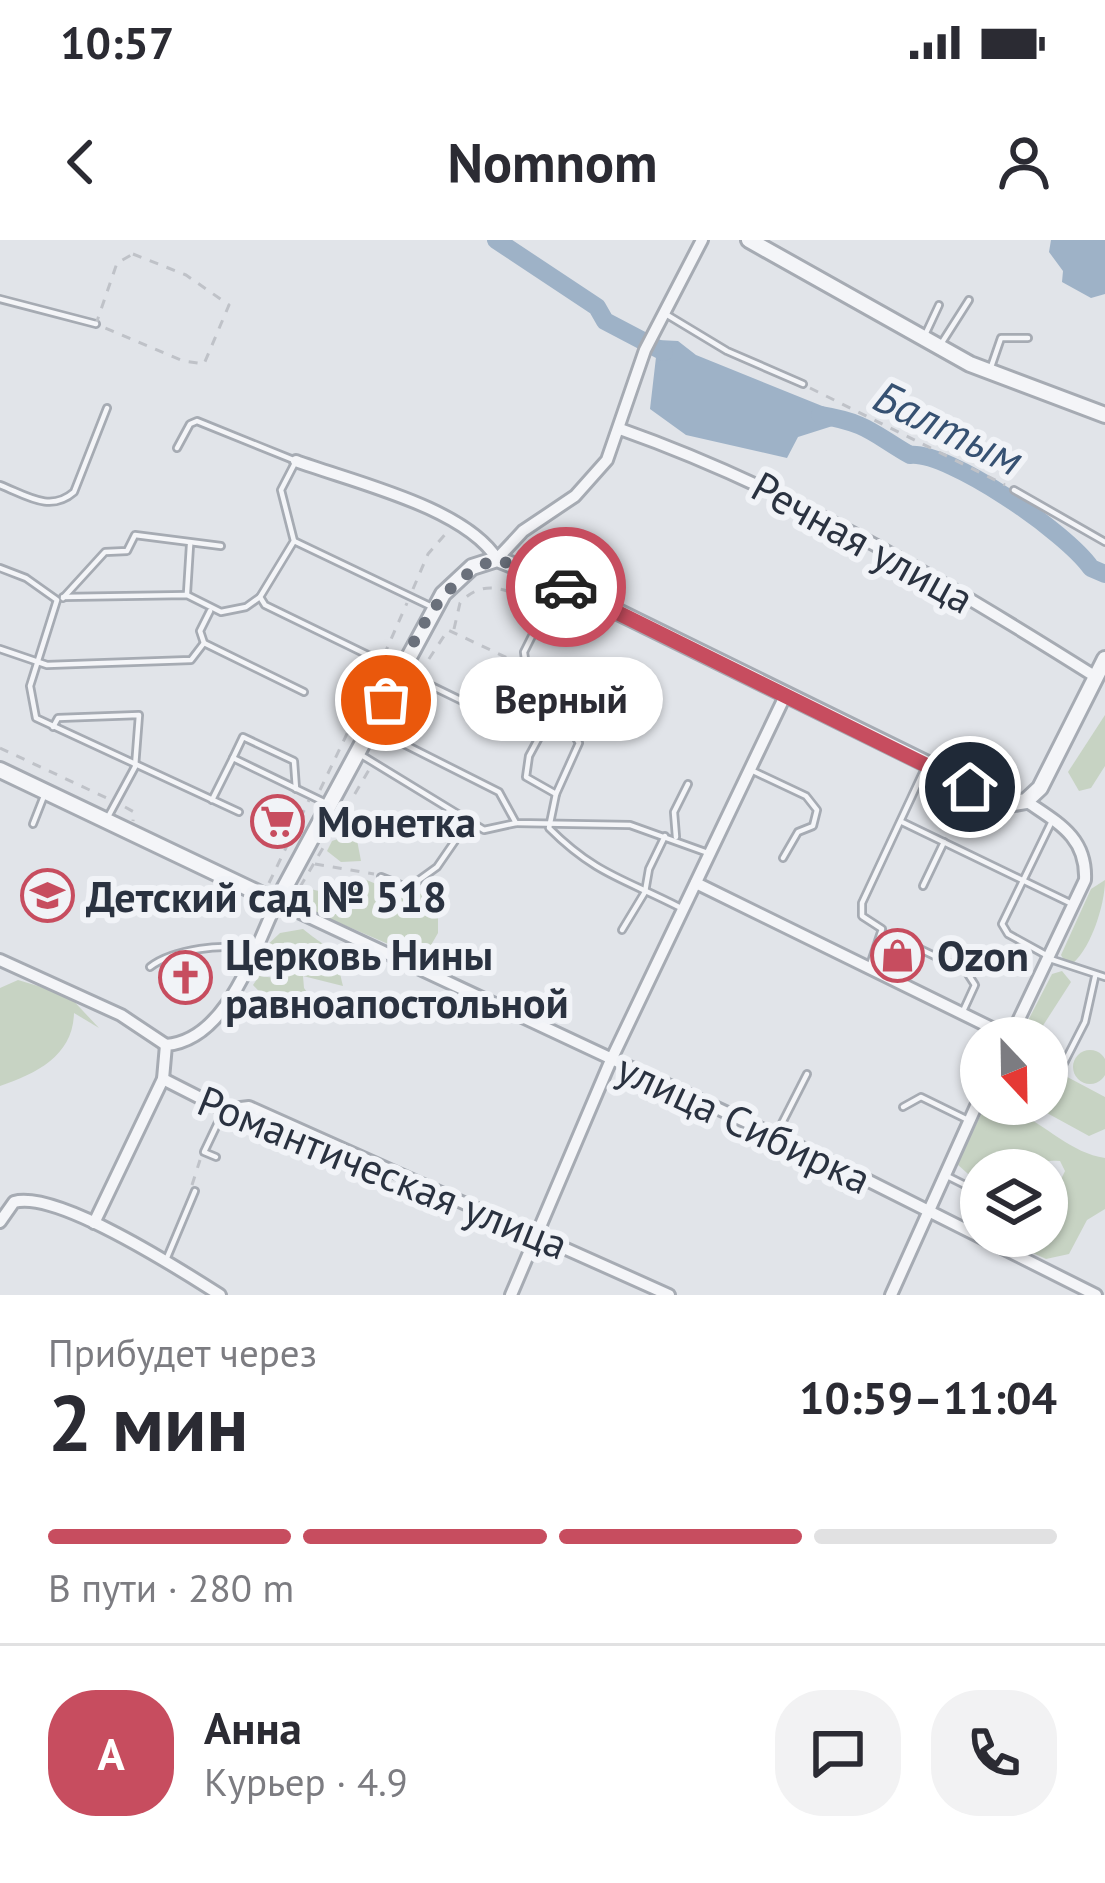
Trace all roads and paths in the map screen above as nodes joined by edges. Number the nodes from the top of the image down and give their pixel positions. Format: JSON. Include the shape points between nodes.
{"nodes":[{"id":1,"x":702,"y":240,"type":"edge"},
{"id":2,"x":749,"y":240,"type":"edge"},
{"id":3,"x":0,"y":298,"type":"edge"},
{"id":4,"x":969,"y":301,"type":"dead end"},
{"id":5,"x":939,"y":305,"type":"dead end"},
{"id":6,"x":664,"y":313,"type":"junction"},
{"id":7,"x":96,"y":324,"type":"junction"},
{"id":8,"x":1028,"y":338,"type":"dead end"},
{"id":9,"x":922,"y":340,"type":"junction"},
{"id":10,"x":939,"y":349,"type":"junction"},
{"id":11,"x":990,"y":373,"type":"junction"},
{"id":12,"x":803,"y":384,"type":"joint"},
{"id":13,"x":107,"y":408,"type":"dead end"},
{"id":14,"x":1105,"y":415,"type":"edge"},
{"id":15,"x":620,"y":429,"type":"junction"},
{"id":16,"x":177,"y":448,"type":"dead end"},
{"id":17,"x":296,"y":461,"type":"junction"},
{"id":18,"x":0,"y":485,"type":"edge"},
{"id":19,"x":1014,"y":490,"type":"joint"},
{"id":20,"x":458,"y":523,"type":"junction"},
{"id":21,"x":294,"y":541,"type":"junction"},
{"id":22,"x":1105,"y":542,"type":"edge"},
{"id":23,"x":190,"y":545,"type":"junction"},
{"id":24,"x":221,"y":545,"type":"dead end"},
{"id":25,"x":497,"y":559,"type":"junction"},
{"id":26,"x":0,"y":568,"type":"edge"},
{"id":27,"x":558,"y":583,"type":"junction"},
{"id":28,"x":187,"y":596,"type":"junction"},
{"id":29,"x":410,"y":596,"type":"junction"},
{"id":30,"x":260,"y":597,"type":"junction"},
{"id":31,"x":60,"y":599,"type":"junction"},
{"id":32,"x":434,"y":608,"type":"junction"},
{"id":33,"x":210,"y":610,"type":"junction"},
{"id":34,"x":544,"y":610,"type":"junction"},
{"id":35,"x":453,"y":632,"type":"dead end"},
{"id":36,"x":203,"y":643,"type":"junction"},
{"id":37,"x":0,"y":649,"type":"edge"},
{"id":38,"x":1105,"y":659,"type":"edge"},
{"id":39,"x":36,"y":662,"type":"junction"},
{"id":40,"x":381,"y":663,"type":"junction"},
{"id":41,"x":400,"y":672,"type":"junction"},
{"id":42,"x":1096,"y":676,"type":"junction"},
{"id":43,"x":304,"y":692,"type":"dead end"},
{"id":44,"x":785,"y":695,"type":"junction"},
{"id":45,"x":556,"y":706,"type":"junction"},
{"id":46,"x":53,"y":728,"type":"junction"},
{"id":47,"x":371,"y":728,"type":"junction"},
{"id":48,"x":522,"y":730,"type":"dead end"},
{"id":49,"x":0,"y":748,"type":"edge"},
{"id":50,"x":358,"y":753,"type":"junction"},
{"id":51,"x":233,"y":758,"type":"junction"},
{"id":52,"x":926,"y":766,"type":"junction"},
{"id":53,"x":135,"y":767,"type":"junction"},
{"id":54,"x":748,"y":769,"type":"junction"},
{"id":55,"x":0,"y":770,"type":"edge"},
{"id":56,"x":688,"y":784,"type":"dead end"},
{"id":57,"x":296,"y":789,"type":"junction"},
{"id":58,"x":47,"y":791,"type":"junction"},
{"id":59,"x":556,"y":794,"type":"junction"},
{"id":60,"x":310,"y":796,"type":"junction"},
{"id":61,"x":212,"y":800,"type":"junction"},
{"id":62,"x":1026,"y":801,"type":"junction"},
{"id":63,"x":117,"y":803,"type":"junction"},
{"id":64,"x":331,"y":806,"type":"junction"},
{"id":65,"x":239,"y":812,"type":"dead end"},
{"id":66,"x":1053,"y":819,"type":"junction"},
{"id":67,"x":106,"y":820,"type":"junction"},
{"id":68,"x":900,"y":821,"type":"junction"},
{"id":69,"x":468,"y":822,"type":"junction"},
{"id":70,"x":132,"y":823,"type":"dead end"},
{"id":71,"x":516,"y":823,"type":"junction"},
{"id":72,"x":33,"y":824,"type":"dead end"},
{"id":73,"x":549,"y":828,"type":"junction"},
{"id":74,"x":665,"y":836,"type":"junction"},
{"id":75,"x":676,"y":837,"type":"junction"},
{"id":76,"x":944,"y":842,"type":"junction"},
{"id":77,"x":708,"y":853,"type":"junction"},
{"id":78,"x":783,"y":858,"type":"dead end"},
{"id":79,"x":314,"y":864,"type":"dead end"},
{"id":80,"x":381,"y":877,"type":"joint"},
{"id":81,"x":1022,"y":879,"type":"junction"},
{"id":82,"x":695,"y":883,"type":"junction"},
{"id":83,"x":268,"y":885,"type":"dead end"},
{"id":84,"x":922,"y":886,"type":"dead end"},
{"id":85,"x":645,"y":892,"type":"junction"},
{"id":86,"x":277,"y":902,"type":"junction"},
{"id":87,"x":1076,"y":905,"type":"junction"},
{"id":88,"x":683,"y":909,"type":"junction"},
{"id":89,"x":622,"y":929,"type":"dead end"},
{"id":90,"x":883,"y":938,"type":"junction"},
{"id":91,"x":252,"y":952,"type":"junction"},
{"id":92,"x":1051,"y":958,"type":"junction"},
{"id":93,"x":0,"y":960,"type":"edge"},
{"id":94,"x":150,"y":967,"type":"dead end"},
{"id":95,"x":867,"y":971,"type":"junction"},
{"id":96,"x":1095,"y":977,"type":"junction"},
{"id":97,"x":1105,"y":977,"type":"edge"},
{"id":98,"x":962,"y":1015,"type":"junction"},
{"id":99,"x":966,"y":1017,"type":"edge"},
{"id":100,"x":1021,"y":1017,"type":"edge"},
{"id":101,"x":166,"y":1046,"type":"junction"},
{"id":102,"x":1068,"y":1055,"type":"edge"},
{"id":103,"x":611,"y":1060,"type":"junction"},
{"id":104,"x":807,"y":1074,"type":"dead end"},
{"id":105,"x":163,"y":1079,"type":"junction"},
{"id":106,"x":903,"y":1107,"type":"dead end"},
{"id":107,"x":224,"y":1110,"type":"junction"},
{"id":108,"x":960,"y":1116,"type":"edge"},
{"id":109,"x":966,"y":1125,"type":"edge"},
{"id":110,"x":776,"y":1136,"type":"junction"},
{"id":111,"x":204,"y":1152,"type":"junction"},
{"id":112,"x":216,"y":1157,"type":"dead end"},
{"id":113,"x":942,"y":1174,"type":"junction"},
{"id":114,"x":960,"y":1182,"type":"edge"},
{"id":115,"x":196,"y":1191,"type":"joint"},
{"id":116,"x":925,"y":1211,"type":"junction"},
{"id":117,"x":0,"y":1222,"type":"edge"},
{"id":118,"x":94,"y":1223,"type":"junction"},
{"id":119,"x":535,"y":1232,"type":"junction"},
{"id":120,"x":166,"y":1260,"type":"junction"},
{"id":121,"x":220,"y":1295,"type":"edge"},
{"id":122,"x":512,"y":1295,"type":"edge"},
{"id":123,"x":669,"y":1295,"type":"edge"},
{"id":124,"x":891,"y":1295,"type":"edge"},
{"id":125,"x":1096,"y":1295,"type":"edge"}],
"edges":[{"from":1,"to":6,"type":"street"},
{"from":2,"to":9,"type":"street"},
{"from":3,"to":7,"type":"lane"},
{"from":4,"to":10,"type":"lane"},
{"from":5,"to":9,"type":"lane"},
{"from":6,"to":12,"type":"lane"},
{"from":6,"to":15,"type":"street"},
{"from":7,"to":7,"type":"path","via":[[117,263],[133,254],[186,275],[229,305],[204,364]]},
{"from":8,"to":11,"type":"lane","via":[[1000,338]]},
{"from":9,"to":10,"type":"street"},
{"from":10,"to":11,"type":"street"},
{"from":11,"to":14,"type":"street"},
{"from":12,"to":19,"type":"path"},
{"from":13,"to":18,"type":"lane","via":[[65,500],[47,503]]},
{"from":15,"to":25,"type":"street","via":[[588,484]]},
{"from":15,"to":42,"type":"street","name":"Речная улица","via":[[719,464],[794,502]]},
{"from":16,"to":17,"type":"lane","via":[[197,422]]},
{"from":17,"to":20,"type":"street"},
{"from":17,"to":21,"type":"lane","via":[[281,490]]},
{"from":19,"to":22,"type":"lane"},
{"from":20,"to":25,"type":"street"},
{"from":20,"to":29,"type":"path","via":[[428,554]]},
{"from":21,"to":29,"type":"lane"},
{"from":21,"to":30,"type":"lane"},
{"from":23,"to":24,"type":"lane"},
{"from":23,"to":28,"type":"lane"},
{"from":23,"to":31,"type":"lane","via":[[136,535],[127,551],[105,552]]},
{"from":25,"to":27,"type":"street"},
{"from":25,"to":32,"type":"street","via":[[457,579]]},
{"from":26,"to":31,"type":"lane"},
{"from":27,"to":34,"type":"lane"},
{"from":27,"to":44,"type":"street"},
{"from":28,"to":31,"type":"lane"},
{"from":28,"to":33,"type":"lane"},
{"from":29,"to":32,"type":"lane"},
{"from":29,"to":40,"type":"path"},
{"from":30,"to":33,"type":"lane","via":[[236,611]]},
{"from":30,"to":40,"type":"lane"},
{"from":31,"to":39,"type":"lane"},
{"from":32,"to":41,"type":"street"},
{"from":33,"to":36,"type":"lane"},
{"from":34,"to":35,"type":"path","via":[[506,588],[483,589],[460,602]]},
{"from":34,"to":45,"type":"lane","via":[[524,659]]},
{"from":36,"to":39,"type":"lane","via":[[190,660]]},
{"from":36,"to":43,"type":"lane"},
{"from":37,"to":39,"type":"lane"},
{"from":38,"to":42,"type":"street"},
{"from":39,"to":46,"type":"lane","via":[[33,713]]},
{"from":40,"to":41,"type":"lane"},
{"from":40,"to":60,"type":"path","via":[[327,781]]},
{"from":41,"to":47,"type":"street"},
{"from":41,"to":48,"type":"lane"},
{"from":42,"to":62,"type":"street"},
{"from":44,"to":52,"type":"street"},
{"from":44,"to":54,"type":"street"},
{"from":45,"to":59,"type":"lane","via":[[579,742]]},
{"from":45,"to":59,"type":"lane","via":[[525,771],[528,782]]},
{"from":46,"to":53,"type":"lane"},
{"from":46,"to":53,"type":"lane","via":[[58,718],[139,715]]},
{"from":47,"to":50,"type":"street"},
{"from":47,"to":71,"type":"lane","via":[[499,792]]},
{"from":49,"to":63,"type":"path"},
{"from":50,"to":64,"type":"street"},
{"from":50,"to":69,"type":"lane"},
{"from":51,"to":57,"type":"lane"},
{"from":51,"to":57,"type":"lane","via":[[243,736],[294,761]]},
{"from":51,"to":61,"type":"lane"},
{"from":52,"to":62,"type":"street","via":[[1009,804]]},
{"from":52,"to":68,"type":"lane"},
{"from":53,"to":61,"type":"lane"},
{"from":53,"to":63,"type":"lane"},
{"from":54,"to":77,"type":"street"},
{"from":54,"to":78,"type":"lane","via":[[806,796],[817,810]]},
{"from":55,"to":58,"type":"street","name":"улица Сибирка"},
{"from":56,"to":75,"type":"lane","via":[[674,812]]},
{"from":57,"to":60,"type":"lane"},
{"from":58,"to":67,"type":"street","name":"улица Сибирка"},
{"from":58,"to":72,"type":"lane"},
{"from":59,"to":73,"type":"lane"},
{"from":60,"to":64,"type":"lane"},
{"from":60,"to":83,"type":"path"},
{"from":61,"to":65,"type":"lane"},
{"from":62,"to":66,"type":"street"},
{"from":63,"to":67,"type":"lane"},
{"from":63,"to":70,"type":"path","via":[[134,812]]},
{"from":64,"to":86,"type":"street"},
{"from":66,"to":81,"type":"lane"},
{"from":66,"to":87,"type":"street","via":[[1083,852]]},
{"from":67,"to":86,"type":"street","name":"улица Сибирка"},
{"from":68,"to":76,"type":"lane"},
{"from":68,"to":90,"type":"lane","via":[[862,903],[862,916]]},
{"from":69,"to":71,"type":"lane","via":[[484,830]]},
{"from":69,"to":80,"type":"lane","via":[[436,867],[408,888]]},
{"from":71,"to":73,"type":"lane"},
{"from":73,"to":74,"type":"lane","via":[[630,825]]},
{"from":73,"to":85,"type":"lane","via":[[594,868]]},
{"from":74,"to":75,"type":"lane"},
{"from":74,"to":85,"type":"lane"},
{"from":75,"to":77,"type":"lane"},
{"from":76,"to":81,"type":"lane"},
{"from":76,"to":84,"type":"lane"},
{"from":77,"to":82,"type":"street"},
{"from":79,"to":80,"type":"path"},
{"from":81,"to":87,"type":"lane"},
{"from":81,"to":92,"type":"lane","via":[[1004,930]]},
{"from":82,"to":88,"type":"street"},
{"from":82,"to":95,"type":"street"},
{"from":85,"to":88,"type":"lane"},
{"from":85,"to":89,"type":"lane"},
{"from":86,"to":91,"type":"street"},
{"from":86,"to":103,"type":"street","name":"улица Сибирка"},
{"from":87,"to":92,"type":"street"},
{"from":88,"to":103,"type":"street"},
{"from":90,"to":95,"type":"lane"},
{"from":90,"to":98,"type":"lane","via":[[971,975],[975,985]]},
{"from":91,"to":94,"type":"lane","via":[[178,955]]},
{"from":91,"to":101,"type":"street","via":[[212,1022]]},
{"from":92,"to":96,"type":"lane"},
{"from":92,"to":100,"type":"street"},
{"from":93,"to":101,"type":"street","name":"Романтическая улица","via":[[122,1015]]},
{"from":95,"to":98,"type":"street"},
{"from":96,"to":97,"type":"lane"},
{"from":96,"to":102,"type":"lane"},
{"from":98,"to":99,"type":"street"},
{"from":101,"to":105,"type":"street"},
{"from":103,"to":110,"type":"street","name":"улица Сибирка"},
{"from":103,"to":119,"type":"street"},
{"from":104,"to":110,"type":"lane"},
{"from":105,"to":107,"type":"street","name":"Романтическая улица"},
{"from":105,"to":118,"type":"street"},
{"from":106,"to":108,"type":"lane","via":[[921,1097]]},
{"from":107,"to":111,"type":"lane"},
{"from":107,"to":119,"type":"street","name":"Романтическая улица","via":[[249,1107]]},
{"from":109,"to":113,"type":"street"},
{"from":110,"to":116,"type":"street","name":"улица Сибирка"},
{"from":111,"to":112,"type":"lane"},
{"from":111,"to":115,"type":"path"},
{"from":113,"to":114,"type":"lane"},
{"from":113,"to":116,"type":"street"},
{"from":115,"to":120,"type":"lane"},
{"from":116,"to":124,"type":"street"},
{"from":116,"to":125,"type":"street","name":"улица Сибирка"},
{"from":117,"to":118,"type":"street","via":[[14,1202],[30,1200]]},
{"from":118,"to":120,"type":"street"},
{"from":119,"to":122,"type":"street"},
{"from":119,"to":123,"type":"street","name":"Романтическая улица"},
{"from":120,"to":121,"type":"street"}]}
